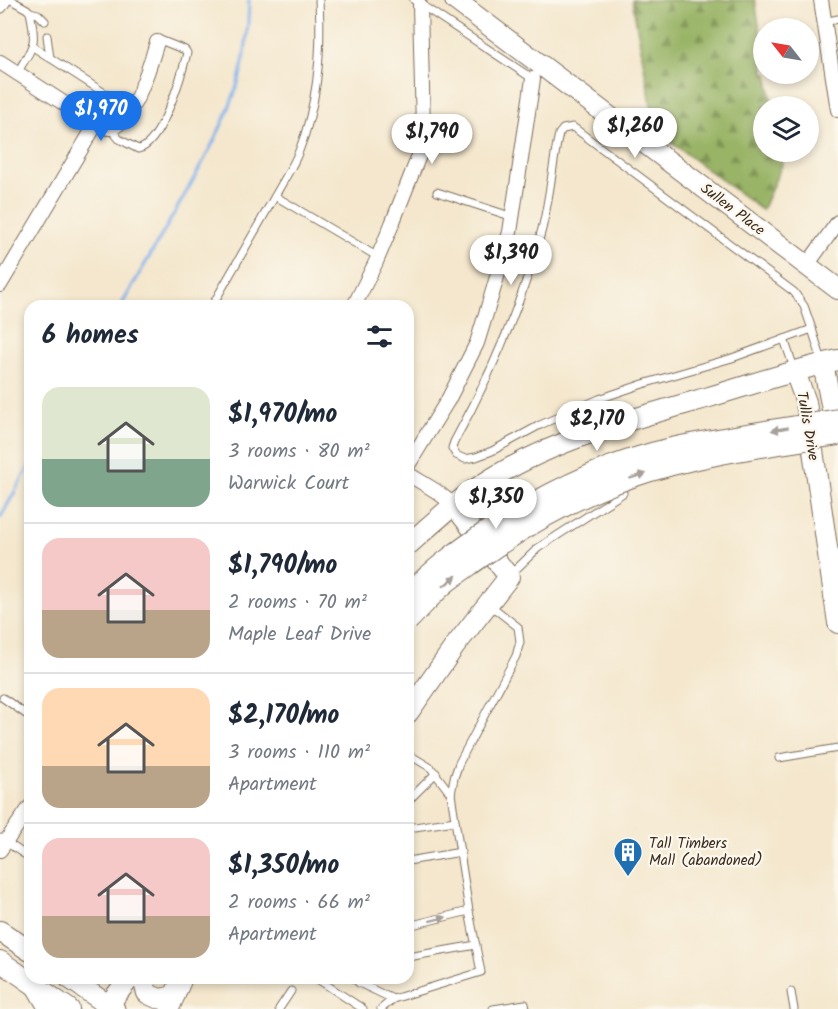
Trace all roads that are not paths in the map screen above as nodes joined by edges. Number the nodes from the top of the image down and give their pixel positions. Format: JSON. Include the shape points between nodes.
{"nodes":[{"id":1,"x":4,"y":0,"type":"edge"},
{"id":2,"x":11,"y":0,"type":"edge"},
{"id":3,"x":319,"y":0,"type":"edge"},
{"id":4,"x":455,"y":0,"type":"edge"},
{"id":5,"x":821,"y":0,"type":"edge"},
{"id":6,"x":417,"y":2,"type":"edge"},
{"id":7,"x":0,"y":6,"type":"edge"},
{"id":8,"x":30,"y":12,"type":"junction"},
{"id":9,"x":45,"y":21,"type":"dead end"},
{"id":10,"x":831,"y":21,"type":"edge"},
{"id":11,"x":47,"y":36,"type":"dead end"},
{"id":12,"x":157,"y":42,"type":"joint"},
{"id":13,"x":33,"y":47,"type":"junction"},
{"id":14,"x":834,"y":53,"type":"edge"},
{"id":15,"x":50,"y":58,"type":"junction"},
{"id":16,"x":0,"y":62,"type":"edge"},
{"id":17,"x":17,"y":73,"type":"junction"},
{"id":18,"x":533,"y":79,"type":"joint"},
{"id":19,"x":131,"y":110,"type":"junction"},
{"id":20,"x":838,"y":110,"type":"edge"},
{"id":21,"x":103,"y":126,"type":"junction"},
{"id":22,"x":437,"y":192,"type":"dead end"},
{"id":23,"x":275,"y":196,"type":"junction"},
{"id":24,"x":513,"y":217,"type":"junction"},
{"id":25,"x":838,"y":222,"type":"edge"},
{"id":26,"x":378,"y":257,"type":"junction"},
{"id":27,"x":807,"y":265,"type":"junction"},
{"id":28,"x":0,"y":285,"type":"edge"},
{"id":29,"x":838,"y":289,"type":"edge"},
{"id":30,"x":215,"y":300,"type":"edge"},
{"id":31,"x":357,"y":300,"type":"edge"},
{"id":32,"x":812,"y":329,"type":"junction"},
{"id":33,"x":784,"y":339,"type":"junction"},
{"id":34,"x":830,"y":362,"type":"edge"},
{"id":35,"x":795,"y":372,"type":"junction"},
{"id":36,"x":838,"y":419,"type":"edge"},
{"id":37,"x":838,"y":436,"type":"edge"},
{"id":38,"x":414,"y":455,"type":"edge"},
{"id":39,"x":414,"y":478,"type":"edge"},
{"id":40,"x":623,"y":493,"type":"dead end"},
{"id":41,"x":454,"y":505,"type":"junction"},
{"id":42,"x":414,"y":540,"type":"edge"},
{"id":43,"x":509,"y":577,"type":"junction"},
{"id":44,"x":414,"y":589,"type":"edge"},
{"id":45,"x":488,"y":603,"type":"junction"},
{"id":46,"x":414,"y":615,"type":"edge"},
{"id":47,"x":838,"y":623,"type":"edge"},
{"id":48,"x":3,"y":698,"type":"dead end"},
{"id":49,"x":414,"y":704,"type":"edge"},
{"id":50,"x":24,"y":713,"type":"edge"},
{"id":51,"x":838,"y":747,"type":"edge"},
{"id":52,"x":414,"y":758,"type":"edge"},
{"id":53,"x":779,"y":758,"type":"dead end"},
{"id":54,"x":436,"y":773,"type":"junction"},
{"id":55,"x":451,"y":794,"type":"junction"},
{"id":56,"x":414,"y":795,"type":"edge"},
{"id":57,"x":24,"y":815,"type":"edge"},
{"id":58,"x":455,"y":821,"type":"junction"},
{"id":59,"x":414,"y":827,"type":"edge"},
{"id":60,"x":2,"y":843,"type":"edge"},
{"id":61,"x":460,"y":852,"type":"junction"},
{"id":62,"x":24,"y":855,"type":"edge"},
{"id":63,"x":414,"y":860,"type":"edge"},
{"id":64,"x":469,"y":911,"type":"junction"},
{"id":65,"x":414,"y":925,"type":"edge"},
{"id":66,"x":0,"y":931,"type":"edge"},
{"id":67,"x":476,"y":945,"type":"junction"},
{"id":68,"x":24,"y":947,"type":"edge"},
{"id":69,"x":414,"y":956,"type":"edge"},
{"id":70,"x":0,"y":962,"type":"edge"},
{"id":71,"x":24,"y":977,"type":"edge"},
{"id":72,"x":77,"y":984,"type":"edge"},
{"id":73,"x":126,"y":984,"type":"edge"},
{"id":74,"x":144,"y":984,"type":"edge"},
{"id":75,"x":325,"y":984,"type":"edge"},
{"id":76,"x":362,"y":984,"type":"edge"},
{"id":77,"x":36,"y":985,"type":"joint"},
{"id":78,"x":291,"y":991,"type":"dead end"},
{"id":79,"x":791,"y":992,"type":"dead end"},
{"id":80,"x":175,"y":994,"type":"edge"},
{"id":81,"x":393,"y":999,"type":"junction"},
{"id":82,"x":109,"y":1008,"type":"edge"},
{"id":83,"x":50,"y":1009,"type":"edge"},
{"id":84,"x":69,"y":1009,"type":"edge"},
{"id":85,"x":279,"y":1009,"type":"edge"},
{"id":86,"x":363,"y":1009,"type":"edge"},
{"id":87,"x":381,"y":1009,"type":"edge"},
{"id":88,"x":493,"y":1009,"type":"edge"},
{"id":89,"x":526,"y":1009,"type":"edge"},
{"id":90,"x":795,"y":1009,"type":"edge"}],
"edges":[{"from":1,"to":7,"type":"street"},
{"from":2,"to":8,"type":"lane"},
{"from":3,"to":23,"type":"lane","via":[[321,29],[315,97],[299,152]]},
{"from":4,"to":27,"type":"street","name":"Sullen Place"},
{"from":5,"to":10,"type":"street"},
{"from":6,"to":18,"type":"lane"},
{"from":6,"to":26,"type":"street","via":[[423,129],[420,153]]},
{"from":8,"to":9,"type":"lane"},
{"from":8,"to":13,"type":"lane"},
{"from":10,"to":14,"type":"street"},
{"from":11,"to":15,"type":"lane"},
{"from":12,"to":19,"type":"street"},
{"from":12,"to":21,"type":"lane","via":[[187,53],[161,125],[141,149]]},
{"from":13,"to":15,"type":"lane"},
{"from":13,"to":17,"type":"lane"},
{"from":14,"to":20,"type":"street"},
{"from":15,"to":19,"type":"lane"},
{"from":16,"to":17,"type":"street"},
{"from":17,"to":21,"type":"street"},
{"from":18,"to":24,"type":"street"},
{"from":19,"to":21,"type":"street","via":[[122,122]]},
{"from":21,"to":28,"type":"street"},
{"from":22,"to":24,"type":"lane"},
{"from":23,"to":26,"type":"lane"},
{"from":23,"to":30,"type":"lane"},
{"from":24,"to":38,"type":"street","via":[[477,343]]},
{"from":25,"to":27,"type":"street"},
{"from":26,"to":31,"type":"street"},
{"from":27,"to":29,"type":"street","name":"Sullen Place"},
{"from":32,"to":33,"type":"lane"},
{"from":32,"to":33,"type":"lane","name":"Tullis Drive","via":[[794,292],[573,127],[563,129],[556,142],[542,228],[530,268],[499,351],[452,448],[465,459],[476,457],[599,399]]},
{"from":32,"to":34,"type":"lane","name":"Tullis Drive"},
{"from":33,"to":35,"type":"lane","name":"Tullis Drive"},
{"from":34,"to":35,"type":"street"},
{"from":34,"to":37,"type":"street","name":"Tullis Drive"},
{"from":35,"to":41,"type":"street","via":[[624,422],[559,446],[494,477]]},
{"from":35,"to":47,"type":"street","name":"Tullis Drive","via":[[806,402]]},
{"from":36,"to":44,"type":"street","one_way":true,"bridge":true,"via":[[670,448],[621,463],[569,484],[514,514],[443,562]]},
{"from":46,"to":37,"type":"street","one_way":true,"bridge":true,"via":[[456,575],[544,516],[582,497],[633,476],[689,461]]},
{"from":39,"to":41,"type":"street"},
{"from":40,"to":43,"type":"lane","via":[[538,548]]},
{"from":41,"to":42,"type":"street"},
{"from":41,"to":43,"type":"street"},
{"from":43,"to":45,"type":"street"},
{"from":45,"to":49,"type":"street"},
{"from":45,"to":55,"type":"lane","via":[[518,627],[519,642],[516,657],[459,763]]},
{"from":48,"to":50,"type":"lane"},
{"from":51,"to":53,"type":"lane"},
{"from":52,"to":54,"type":"lane"},
{"from":54,"to":55,"type":"lane"},
{"from":54,"to":56,"type":"lane"},
{"from":55,"to":58,"type":"lane"},
{"from":57,"to":60,"type":"street"},
{"from":58,"to":59,"type":"lane"},
{"from":58,"to":61,"type":"lane"},
{"from":60,"to":62,"type":"lane"},
{"from":61,"to":63,"type":"lane"},
{"from":61,"to":64,"type":"lane"},
{"from":65,"to":64,"type":"lane","one_way":true},
{"from":64,"to":67,"type":"lane"},
{"from":66,"to":68,"type":"street"},
{"from":67,"to":69,"type":"lane"},
{"from":67,"to":81,"type":"lane","via":[[481,972]]},
{"from":70,"to":71,"type":"street"},
{"from":72,"to":82,"type":"street"},
{"from":73,"to":82,"type":"street"},
{"from":74,"to":80,"type":"street","via":[[147,993],[156,999]]},
{"from":75,"to":86,"type":"lane"},
{"from":76,"to":81,"type":"lane"},
{"from":77,"to":83,"type":"main road"},
{"from":77,"to":84,"type":"street"},
{"from":78,"to":85,"type":"lane"},
{"from":79,"to":90,"type":"lane"},
{"from":81,"to":87,"type":"lane"},
{"from":88,"to":89,"type":"lane","via":[[525,1004]]}]}
